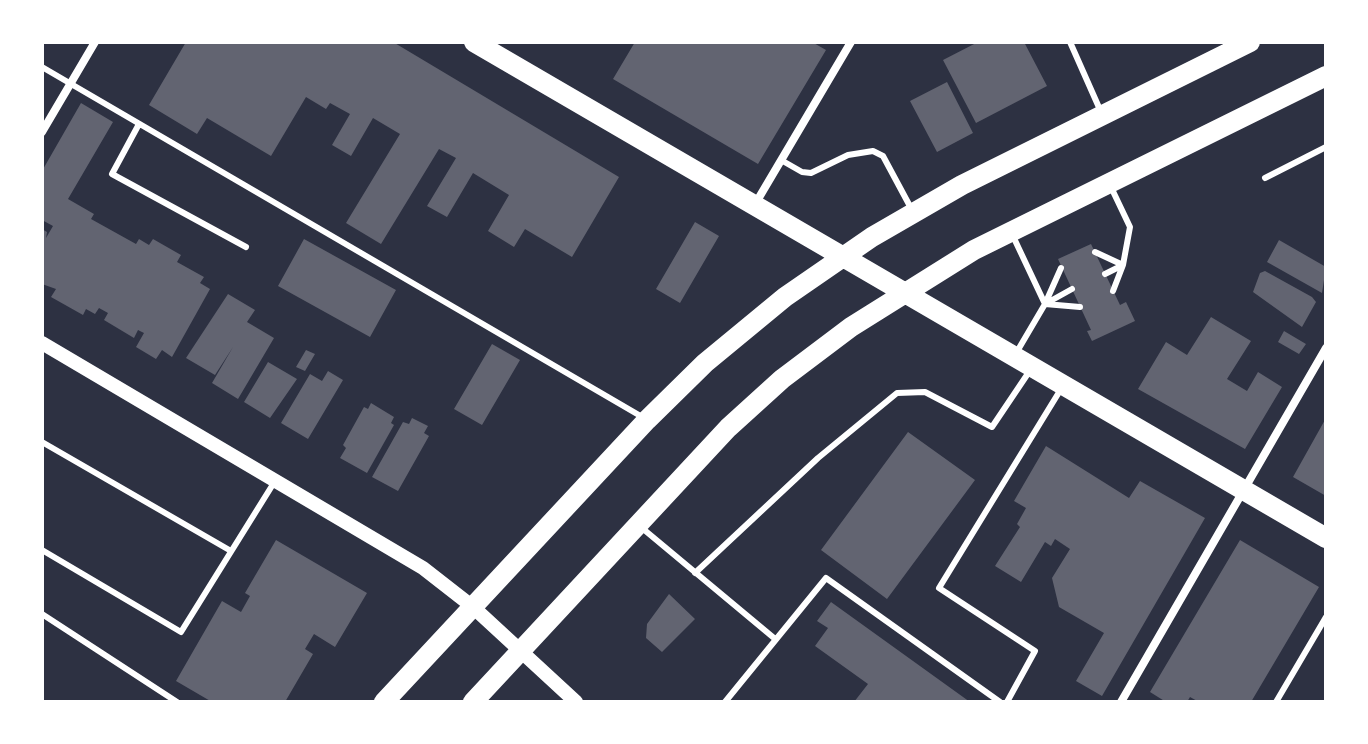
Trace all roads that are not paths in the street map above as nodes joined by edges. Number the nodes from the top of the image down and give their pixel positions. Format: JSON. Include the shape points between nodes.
{"nodes":[{"id":1,"x":95,"y":42,"type":"edge"},
{"id":2,"x":474,"y":42,"type":"edge"},
{"id":3,"x":851,"y":42,"type":"edge"},
{"id":4,"x":1070,"y":42,"type":"edge"},
{"id":5,"x":1250,"y":42,"type":"edge"},
{"id":6,"x":42,"y":67,"type":"edge"},
{"id":7,"x":1326,"y":76,"type":"edge"},
{"id":8,"x":71,"y":84,"type":"junction"},
{"id":9,"x":1102,"y":115,"type":"junction"},
{"id":10,"x":139,"y":124,"type":"junction"},
{"id":11,"x":42,"y":132,"type":"edge"},
{"id":12,"x":1326,"y":147,"type":"edge"},
{"id":13,"x":781,"y":160,"type":"junction"},
{"id":14,"x":1265,"y":178,"type":"dead end"},
{"id":15,"x":1109,"y":182,"type":"junction"},
{"id":16,"x":753,"y":207,"type":"junction"},
{"id":17,"x":914,"y":213,"type":"junction"},
{"id":18,"x":1010,"y":231,"type":"junction"},
{"id":19,"x":246,"y":247,"type":"dead end"},
{"id":20,"x":1095,"y":252,"type":"dead end"},
{"id":21,"x":841,"y":258,"type":"junction"},
{"id":22,"x":1123,"y":265,"type":"junction"},
{"id":23,"x":1061,"y":268,"type":"dead end"},
{"id":24,"x":1105,"y":274,"type":"dead end"},
{"id":25,"x":1072,"y":289,"type":"dead end"},
{"id":26,"x":1113,"y":291,"type":"dead end"},
{"id":27,"x":902,"y":293,"type":"junction"},
{"id":28,"x":1045,"y":304,"type":"junction"},
{"id":29,"x":1080,"y":307,"type":"dead end"},
{"id":30,"x":42,"y":343,"type":"edge"},
{"id":31,"x":1326,"y":350,"type":"edge"},
{"id":32,"x":1013,"y":358,"type":"junction"},
{"id":33,"x":1032,"y":368,"type":"junction"},
{"id":34,"x":1063,"y":386,"type":"junction"},
{"id":35,"x":647,"y":420,"type":"junction"},
{"id":36,"x":42,"y":442,"type":"edge"},
{"id":37,"x":275,"y":480,"type":"junction"},
{"id":38,"x":1243,"y":490,"type":"junction"},
{"id":39,"x":637,"y":524,"type":"junction"},
{"id":40,"x":1326,"y":538,"type":"edge"},
{"id":41,"x":42,"y":550,"type":"edge"},
{"id":42,"x":231,"y":551,"type":"junction"},
{"id":43,"x":695,"y":573,"type":"junction"},
{"id":44,"x":473,"y":607,"type":"junction"},
{"id":45,"x":42,"y":614,"type":"edge"},
{"id":46,"x":1326,"y":617,"type":"edge"},
{"id":47,"x":774,"y":638,"type":"junction"},
{"id":48,"x":521,"y":649,"type":"junction"},
{"id":49,"x":177,"y":702,"type":"edge"},
{"id":50,"x":384,"y":702,"type":"edge"},
{"id":51,"x":473,"y":702,"type":"edge"},
{"id":52,"x":576,"y":702,"type":"edge"},
{"id":53,"x":725,"y":702,"type":"edge"},
{"id":54,"x":1000,"y":702,"type":"edge"},
{"id":55,"x":1007,"y":702,"type":"edge"},
{"id":56,"x":1121,"y":702,"type":"edge"},
{"id":57,"x":1276,"y":702,"type":"edge"}],
"edges":[{"from":1,"to":8,"type":"street"},
{"from":2,"to":16,"type":"main road"},
{"from":3,"to":13,"type":"street"},
{"from":4,"to":9,"type":"lane"},
{"from":5,"to":9,"type":"main road"},
{"from":6,"to":8,"type":"lane"},
{"from":7,"to":15,"type":"main road"},
{"from":8,"to":10,"type":"lane"},
{"from":8,"to":11,"type":"street"},
{"from":9,"to":17,"type":"main road"},
{"from":10,"to":19,"type":"lane","via":[[112,174]]},
{"from":10,"to":35,"type":"lane"},
{"from":12,"to":14,"type":"lane"},
{"from":13,"to":16,"type":"street"},
{"from":13,"to":17,"type":"lane","via":[[811,173],[848,155],[873,151],[883,156]]},
{"from":15,"to":18,"type":"main road"},
{"from":15,"to":22,"type":"lane","via":[[1130,227]]},
{"from":16,"to":21,"type":"main road"},
{"from":17,"to":21,"type":"main road"},
{"from":18,"to":27,"type":"main road"},
{"from":18,"to":28,"type":"lane"},
{"from":20,"to":22,"type":"lane"},
{"from":21,"to":27,"type":"main road"},
{"from":21,"to":35,"type":"main road","via":[[742,331]]},
{"from":22,"to":24,"type":"lane"},
{"from":22,"to":26,"type":"lane"},
{"from":23,"to":28,"type":"lane"},
{"from":25,"to":28,"type":"lane"},
{"from":27,"to":32,"type":"main road"},
{"from":27,"to":39,"type":"main road","via":[[756,402]]},
{"from":28,"to":29,"type":"lane"},
{"from":28,"to":32,"type":"lane"},
{"from":30,"to":37,"type":"street"},
{"from":31,"to":38,"type":"street"},
{"from":32,"to":33,"type":"main road"},
{"from":33,"to":34,"type":"main road"},
{"from":33,"to":43,"type":"lane","via":[[992,427],[925,392],[897,393],[818,458]]},
{"from":34,"to":38,"type":"main road"},
{"from":34,"to":55,"type":"lane","via":[[939,588],[1035,651]]},
{"from":35,"to":44,"type":"main road"},
{"from":36,"to":42,"type":"lane"},
{"from":37,"to":42,"type":"lane"},
{"from":37,"to":44,"type":"street","via":[[423,568]]},
{"from":38,"to":40,"type":"main road"},
{"from":38,"to":56,"type":"street"},
{"from":39,"to":43,"type":"lane"},
{"from":39,"to":48,"type":"main road"},
{"from":41,"to":42,"type":"lane","via":[[181,632]]},
{"from":43,"to":47,"type":"lane"},
{"from":44,"to":48,"type":"street"},
{"from":44,"to":50,"type":"main road"},
{"from":45,"to":49,"type":"lane"},
{"from":46,"to":57,"type":"lane"},
{"from":47,"to":53,"type":"lane"},
{"from":47,"to":54,"type":"lane","via":[[826,578]]},
{"from":48,"to":51,"type":"main road"},
{"from":48,"to":52,"type":"street"}]}
